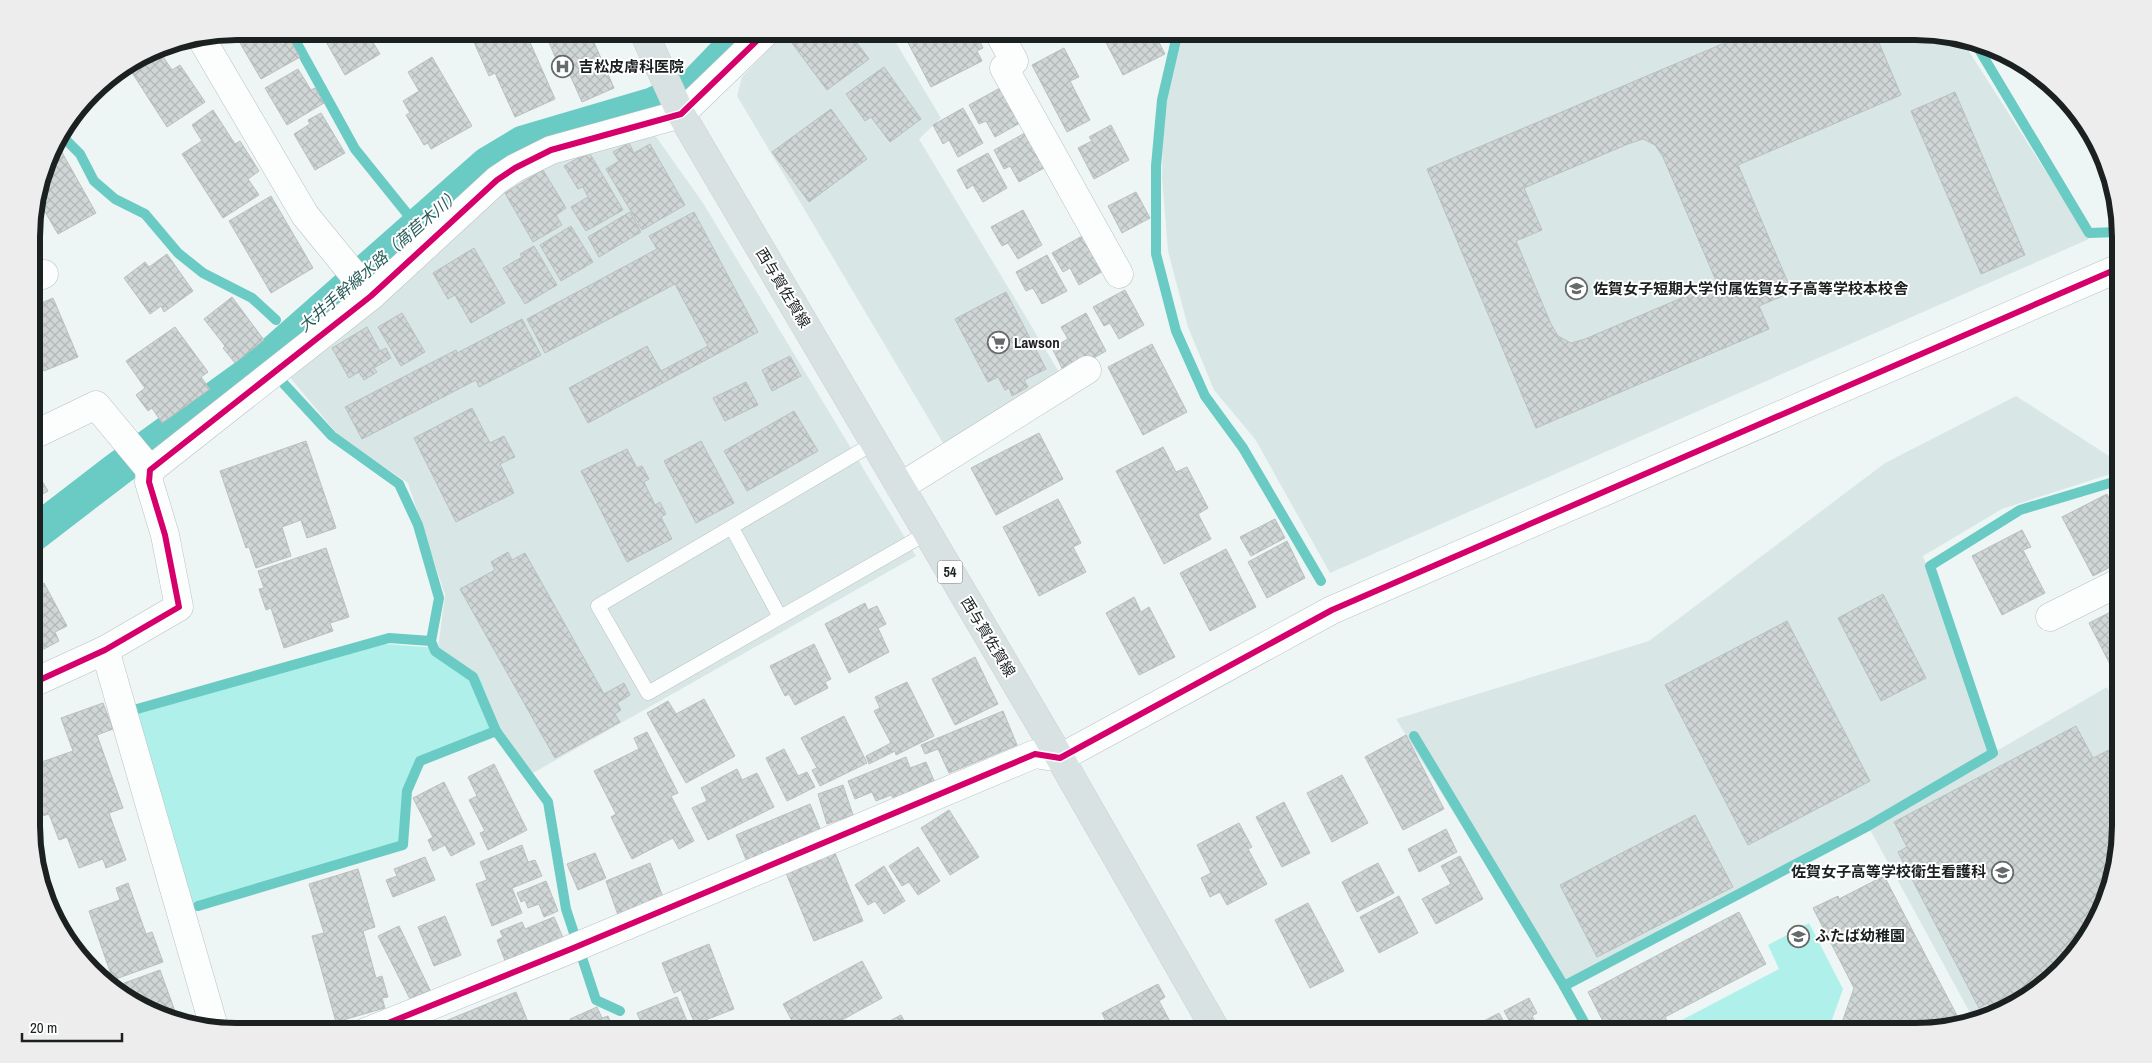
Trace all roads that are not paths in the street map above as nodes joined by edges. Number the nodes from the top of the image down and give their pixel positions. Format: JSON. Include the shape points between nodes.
{"nodes":[{"id":1,"x":647,"y":40,"type":"edge"},
{"id":2,"x":758,"y":40,"type":"edge"},
{"id":3,"x":1003,"y":40,"type":"edge"},
{"id":4,"x":204,"y":43,"type":"edge"},
{"id":5,"x":680,"y":114,"type":"junction"},
{"id":6,"x":2112,"y":271,"type":"edge"},
{"id":7,"x":1119,"y":274,"type":"dead end"},
{"id":8,"x":371,"y":296,"type":"junction"},
{"id":9,"x":1087,"y":370,"type":"dead end"},
{"id":10,"x":40,"y":432,"type":"edge"},
{"id":11,"x":874,"y":442,"type":"junction"},
{"id":12,"x":142,"y":461,"type":"junction"},
{"id":13,"x":900,"y":487,"type":"junction"},
{"id":14,"x":732,"y":528,"type":"junction"},
{"id":15,"x":927,"y":533,"type":"junction"},
{"id":16,"x":2112,"y":586,"type":"edge"},
{"id":17,"x":780,"y":617,"type":"junction"},
{"id":18,"x":2050,"y":617,"type":"dead end"},
{"id":19,"x":105,"y":650,"type":"junction"},
{"id":20,"x":40,"y":680,"type":"edge"},
{"id":21,"x":1060,"y":758,"type":"junction"},
{"id":22,"x":213,"y":1021,"type":"edge"},
{"id":23,"x":388,"y":1023,"type":"edge"},
{"id":24,"x":1212,"y":1023,"type":"edge"}],
"edges":[{"from":1,"to":5,"type":"main road","number":"54"},
{"from":2,"to":5,"type":"street"},
{"from":3,"to":7,"type":"street","via":[[1014,61],[1004,68]]},
{"from":4,"to":8,"type":"street","via":[[305,215]]},
{"from":5,"to":8,"type":"street","via":[[551,150],[515,168],[497,180]]},
{"from":5,"to":11,"type":"main road","name":"西与賀佐賀線","number":"54"},
{"from":6,"to":21,"type":"street","via":[[1332,610]]},
{"from":8,"to":12,"type":"street"},
{"from":9,"to":13,"type":"street"},
{"from":10,"to":12,"type":"street","via":[[96,405]]},
{"from":11,"to":13,"type":"main road","name":"西与賀佐賀線","number":"54"},
{"from":11,"to":14,"type":"lane"},
{"from":12,"to":19,"type":"street","via":[[165,535],[179,607]]},
{"from":13,"to":15,"type":"main road","name":"西与賀佐賀線","number":"54"},
{"from":14,"to":17,"type":"lane"},
{"from":14,"to":17,"type":"lane","via":[[598,606],[648,692]]},
{"from":15,"to":17,"type":"lane"},
{"from":15,"to":21,"type":"main road","name":"西与賀佐賀線","number":"54"},
{"from":16,"to":18,"type":"street"},
{"from":19,"to":20,"type":"street"},
{"from":19,"to":22,"type":"street"},
{"from":21,"to":23,"type":"street","via":[[1035,754]]},
{"from":21,"to":24,"type":"main road","name":"西与賀佐賀線","number":"54"}]}
